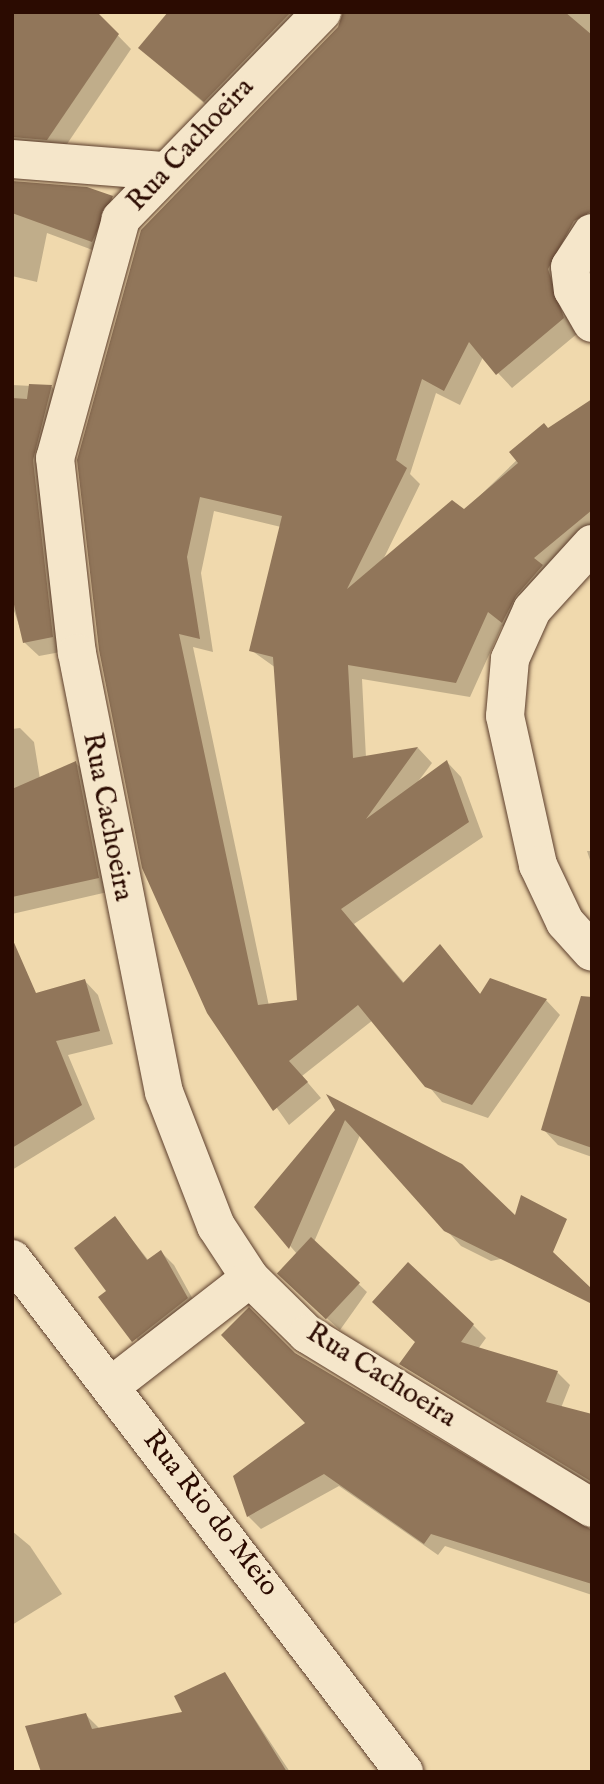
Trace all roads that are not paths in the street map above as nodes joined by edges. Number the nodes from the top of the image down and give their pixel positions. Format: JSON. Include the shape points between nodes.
{"nodes":[{"id":1,"x":322,"y":12,"type":"edge"},
{"id":2,"x":12,"y":159,"type":"edge"},
{"id":3,"x":163,"y":171,"type":"junction"},
{"id":4,"x":592,"y":233,"type":"edge"},
{"id":5,"x":592,"y":323,"type":"edge"},
{"id":6,"x":592,"y":544,"type":"edge"},
{"id":7,"x":592,"y":952,"type":"edge"},
{"id":8,"x":12,"y":1259,"type":"edge"},
{"id":9,"x":250,"y":1278,"type":"junction"},
{"id":10,"x":111,"y":1386,"type":"junction"},
{"id":11,"x":592,"y":1508,"type":"edge"},
{"id":12,"x":404,"y":1772,"type":"edge"}],
"edges":[{"from":1,"to":3,"type":"street","name":"Rua Cachoeira"},
{"from":2,"to":3,"type":"street"},
{"from":3,"to":9,"type":"street","name":"Rua Cachoeira","via":[[121,219],[106,287],[65,407],[55,458],[59,524],[116,868],[164,1092],[216,1226]]},
{"from":4,"to":5,"type":"street","via":[[570,267],[573,290]]},
{"from":6,"to":7,"type":"street","via":[[532,610],[510,659],[505,716],[538,865],[565,922]]},
{"from":8,"to":10,"type":"street","name":"Rua Rio do Meio"},
{"from":9,"to":10,"type":"street"},
{"from":9,"to":11,"type":"street","name":"Rua Cachoeira","via":[[307,1334]]},
{"from":10,"to":12,"type":"street","name":"Rua Rio do Meio"}]}
